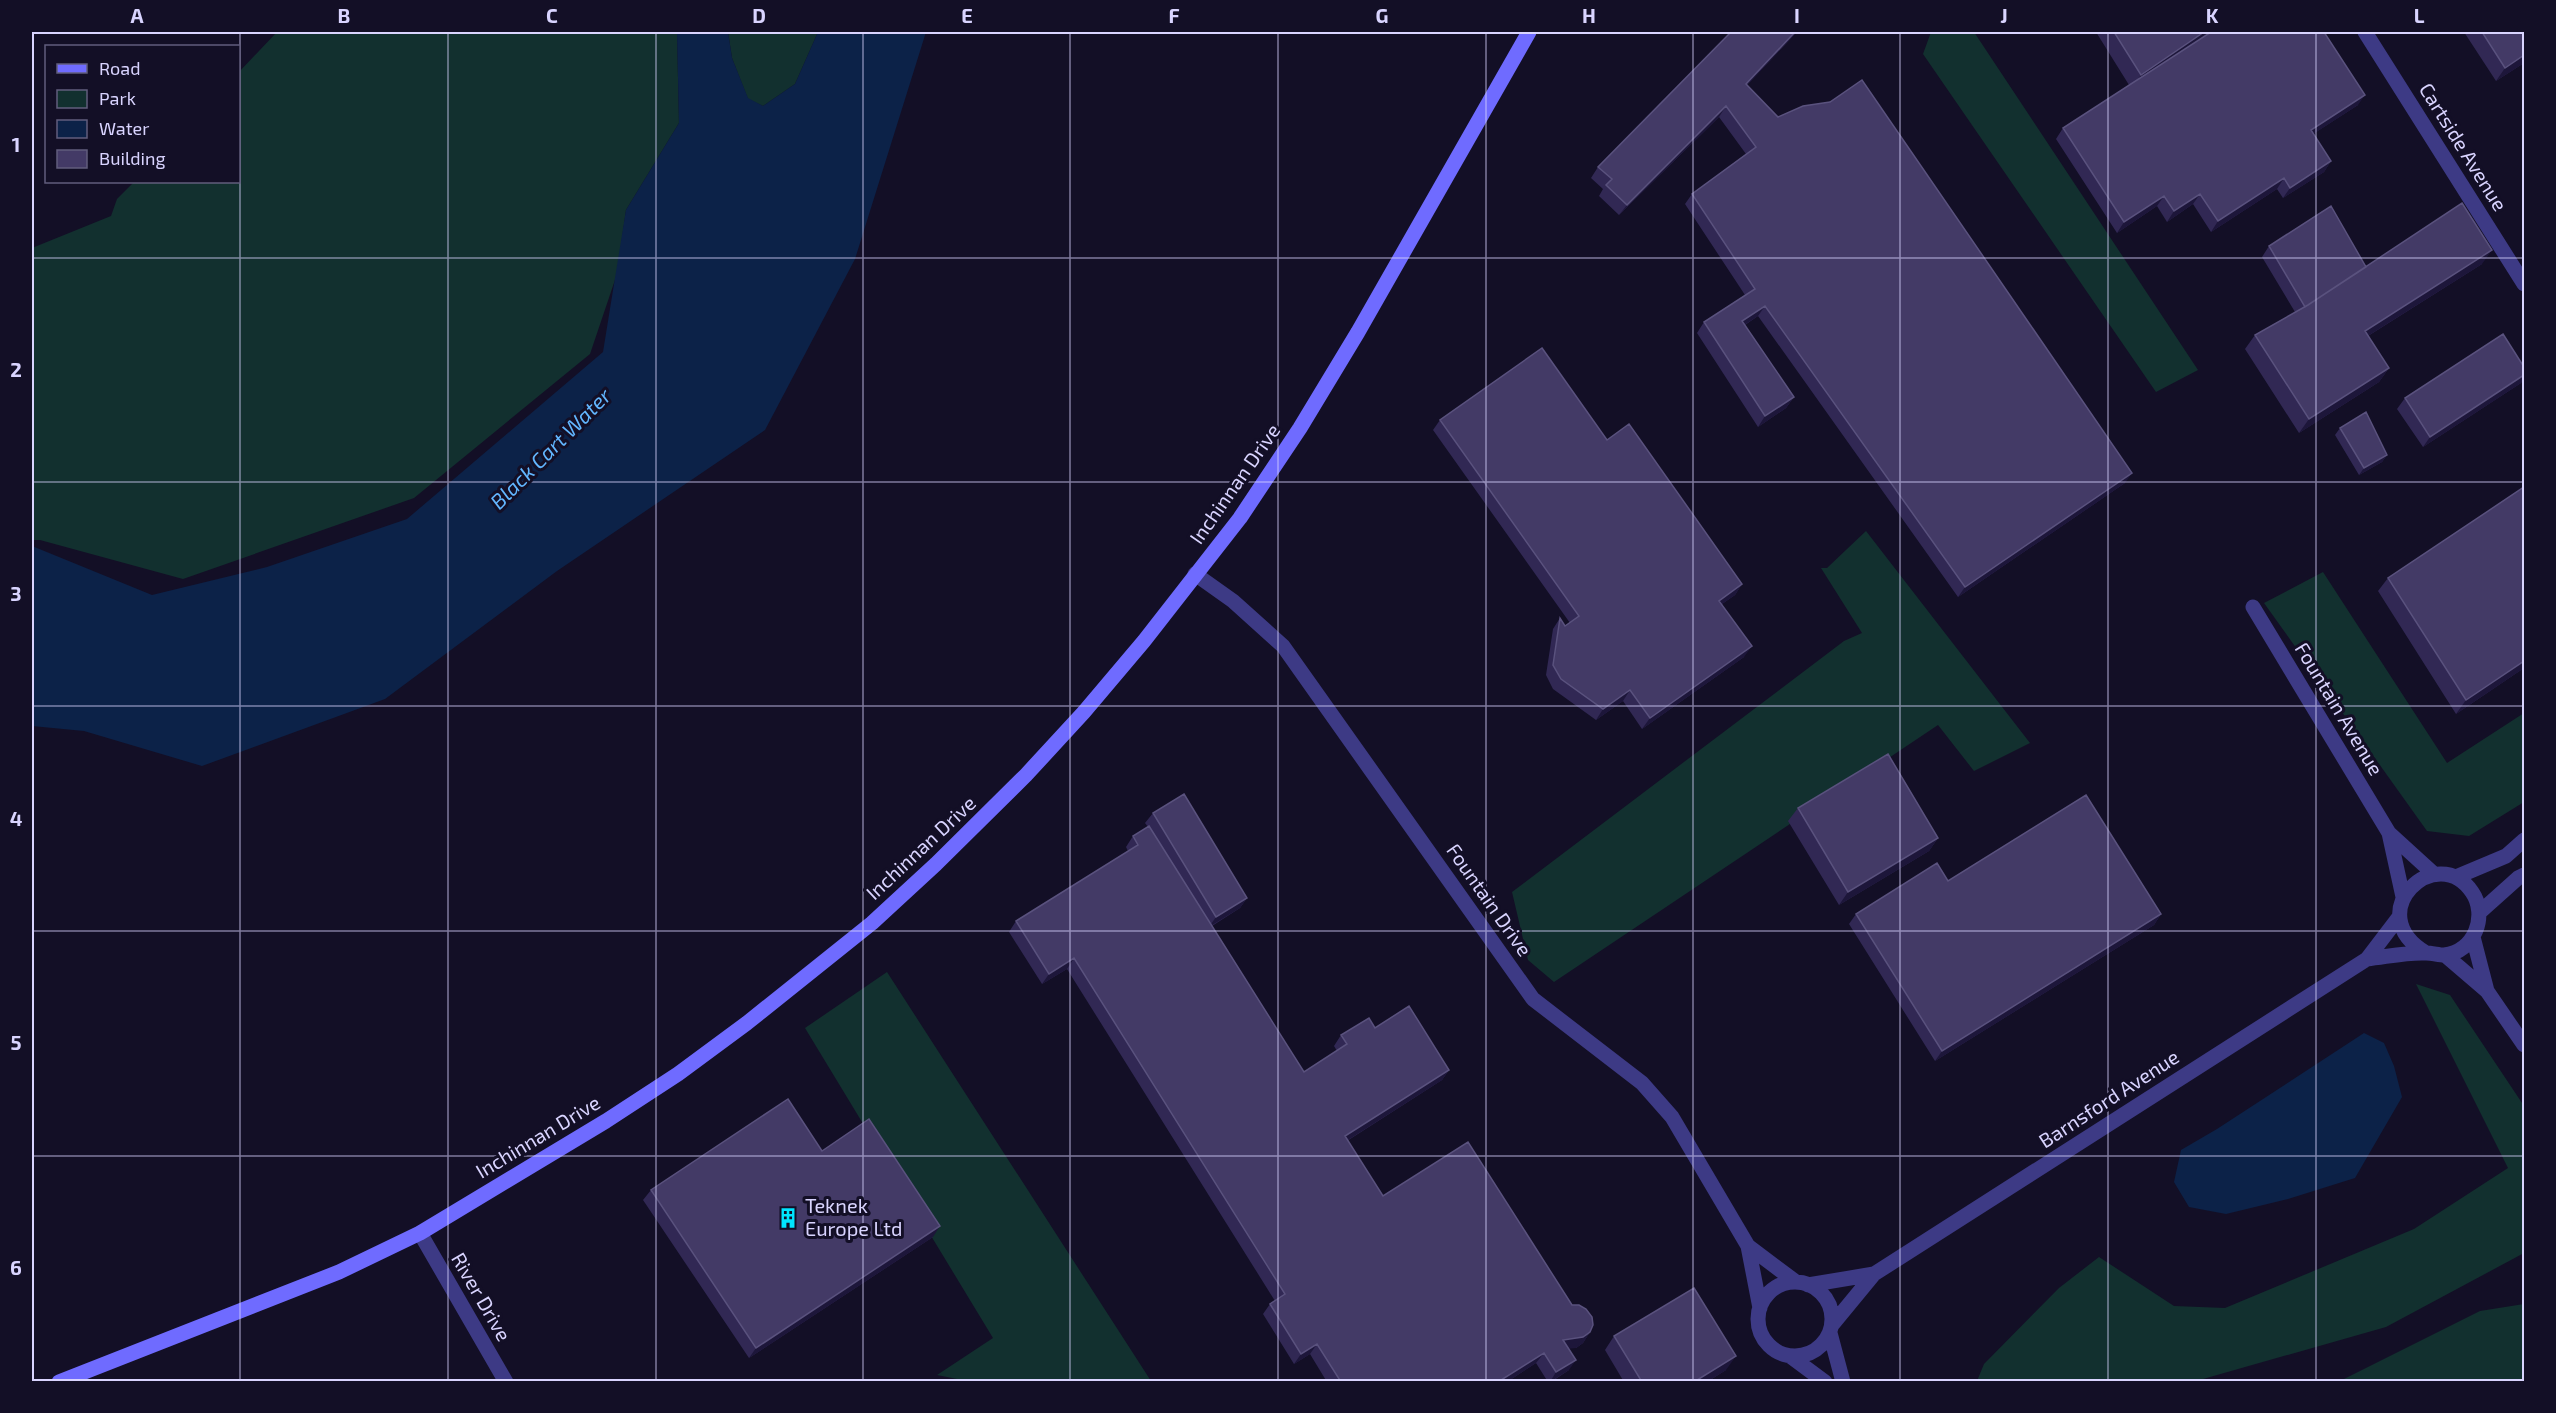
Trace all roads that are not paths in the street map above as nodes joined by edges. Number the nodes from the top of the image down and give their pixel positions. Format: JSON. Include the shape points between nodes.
{"nodes":[{"id":1,"x":1529,"y":32,"type":"edge"},
{"id":2,"x":2365,"y":32,"type":"edge"},
{"id":3,"x":2524,"y":284,"type":"edge"},
{"id":4,"x":1196,"y":574,"type":"junction"},
{"id":5,"x":2253,"y":607,"type":"dead end"},
{"id":6,"x":2388,"y":834,"type":"junction"},
{"id":7,"x":2524,"y":840,"type":"edge"},
{"id":8,"x":2434,"y":874,"type":"junction"},
{"id":9,"x":2524,"y":875,"type":"edge"},
{"id":10,"x":2456,"y":877,"type":"junction"},
{"id":11,"x":2403,"y":897,"type":"junction"},
{"id":12,"x":2480,"y":912,"type":"junction"},
{"id":13,"x":2399,"y":917,"type":"junction"},
{"id":14,"x":2473,"y":937,"type":"junction"},
{"id":15,"x":2426,"y":952,"type":"junction"},
{"id":16,"x":2445,"y":955,"type":"junction"},
{"id":17,"x":2367,"y":959,"type":"junction"},
{"id":18,"x":2487,"y":991,"type":"junction"},
{"id":19,"x":2518,"y":1024,"type":"edge"},
{"id":20,"x":2524,"y":1045,"type":"edge"},
{"id":21,"x":420,"y":1233,"type":"junction"},
{"id":22,"x":1748,"y":1246,"type":"junction"},
{"id":23,"x":1874,"y":1274,"type":"junction"},
{"id":24,"x":1802,"y":1283,"type":"junction"},
{"id":25,"x":1760,"y":1308,"type":"junction"},
{"id":26,"x":1831,"y":1329,"type":"junction"},
{"id":27,"x":1790,"y":1356,"type":"junction"},
{"id":28,"x":59,"y":1382,"type":"edge"},
{"id":29,"x":506,"y":1382,"type":"edge"},
{"id":30,"x":1825,"y":1382,"type":"edge"},
{"id":31,"x":1843,"y":1382,"type":"edge"}],
"edges":[{"from":1,"to":4,"type":"street","name":"Inchinnan Drive","via":[[1300,428],[1240,518]]},
{"from":2,"to":3,"type":"street","name":"Cartside Avenue"},
{"from":4,"to":21,"type":"street","name":"Inchinnan Drive","via":[[1137,650],[1041,759],[872,923],[678,1074]]},
{"from":4,"to":22,"type":"street","name":"Fountain Drive","via":[[1283,646],[1533,999],[1642,1083],[1672,1117]]},
{"from":5,"to":6,"type":"street","name":"Fountain Avenue"},
{"from":6,"to":8,"type":"street","name":"Fountain Avenue"},
{"from":6,"to":11,"type":"street","name":"Fountain Avenue"},
{"from":7,"to":10,"type":"street","via":[[2506,856]]},
{"from":8,"to":10,"type":"street"},
{"from":8,"to":11,"type":"street","via":[[2410,886]]},
{"from":9,"to":12,"type":"street"},
{"from":10,"to":12,"type":"street","via":[[2468,886]]},
{"from":11,"to":13,"type":"street","name":"Barnsford Avenue"},
{"from":12,"to":14,"type":"street"},
{"from":13,"to":15,"type":"street","via":[[2412,944]]},
{"from":13,"to":17,"type":"street","name":"Barnsford Avenue"},
{"from":14,"to":16,"type":"street","via":[[2461,949]]},
{"from":14,"to":18,"type":"street"},
{"from":15,"to":16,"type":"street","name":"Barnsford Avenue"},
{"from":15,"to":17,"type":"street","name":"Barnsford Avenue"},
{"from":16,"to":18,"type":"street"},
{"from":17,"to":23,"type":"street","name":"Barnsford Avenue"},
{"from":18,"to":19,"type":"street"},
{"from":19,"to":20,"type":"street"},
{"from":21,"to":28,"type":"street","name":"Inchinnan Drive","via":[[339,1272]]},
{"from":21,"to":29,"type":"street","name":"River Drive"},
{"from":22,"to":24,"type":"street","name":"Fountain Drive"},
{"from":22,"to":25,"type":"street","name":"Fountain Drive"},
{"from":23,"to":24,"type":"street","name":"Barnsford Avenue"},
{"from":23,"to":26,"type":"street","name":"Barnsford Avenue"},
{"from":24,"to":25,"type":"street","via":[[1774,1289]]},
{"from":24,"to":26,"type":"street","via":[[1817,1289],[1829,1305]]},
{"from":25,"to":27,"type":"street","via":[[1758,1321],[1764,1339],[1778,1352]]},
{"from":26,"to":27,"type":"street","via":[[1824,1343],[1814,1351]]},
{"from":26,"to":31,"type":"street"},
{"from":27,"to":30,"type":"street"}]}
